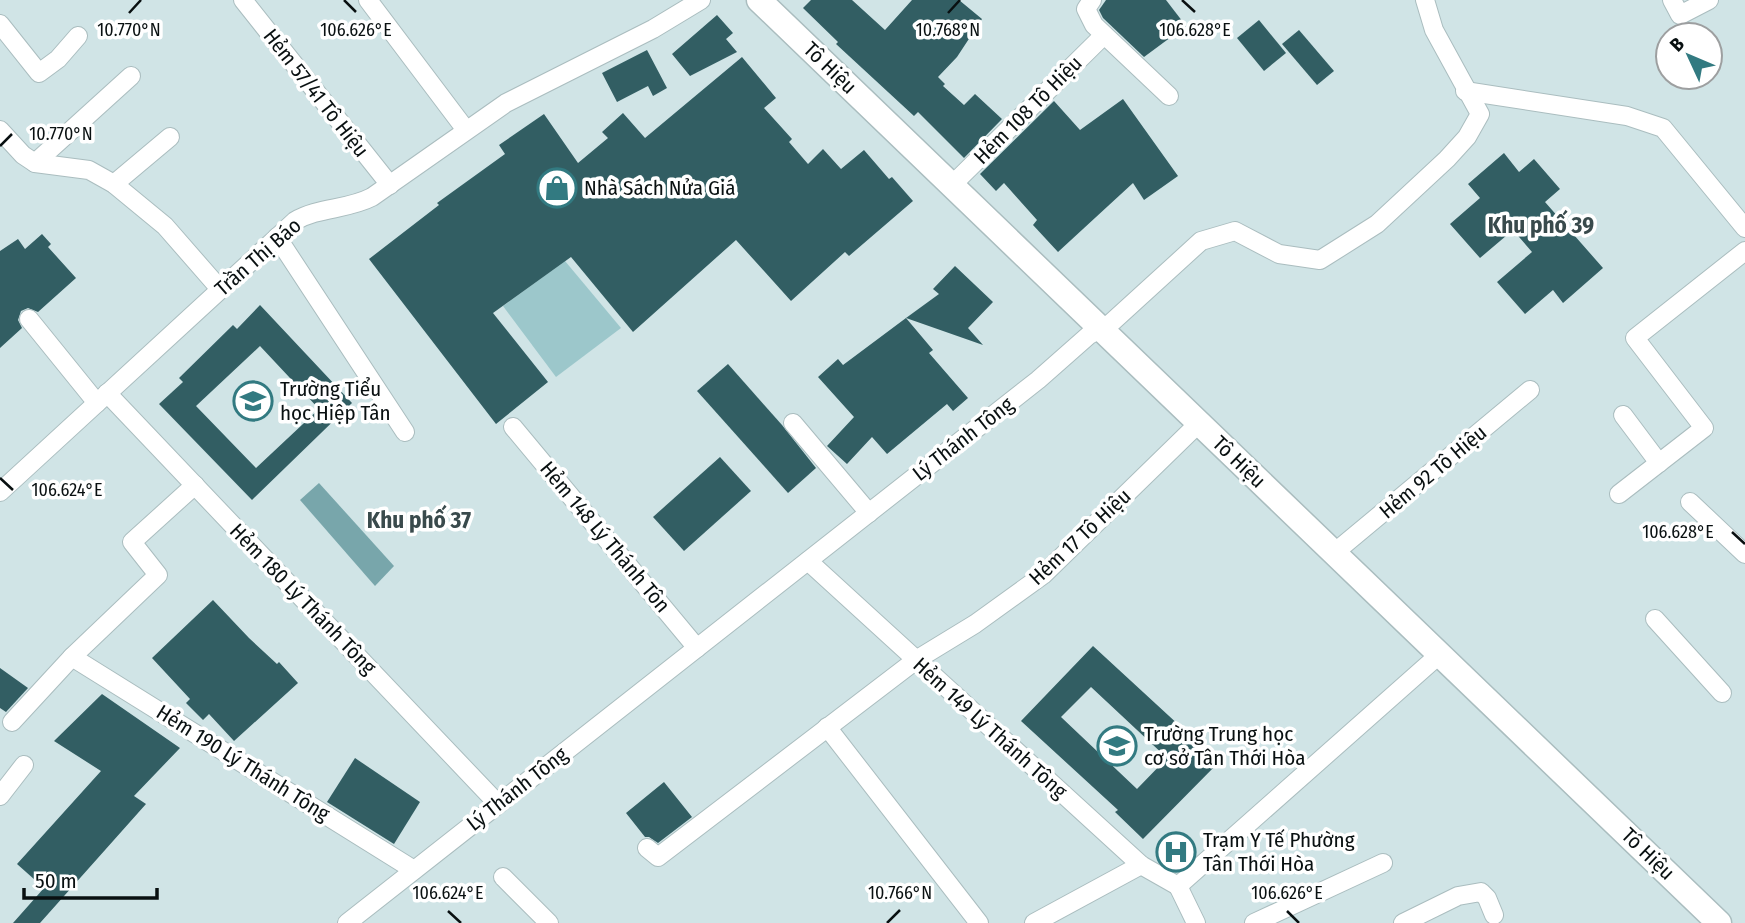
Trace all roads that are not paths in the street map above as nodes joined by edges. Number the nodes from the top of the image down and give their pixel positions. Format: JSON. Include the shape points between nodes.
{"nodes":[{"id":1,"x":243,"y":0,"type":"edge"},
{"id":2,"x":368,"y":0,"type":"edge"},
{"id":3,"x":701,"y":0,"type":"edge"},
{"id":4,"x":759,"y":0,"type":"edge"},
{"id":5,"x":1092,"y":0,"type":"edge"},
{"id":6,"x":1425,"y":0,"type":"edge"},
{"id":7,"x":1709,"y":0,"type":"edge"},
{"id":8,"x":1676,"y":8,"type":"edge"},
{"id":9,"x":0,"y":23,"type":"edge"},
{"id":10,"x":1104,"y":35,"type":"junction"},
{"id":11,"x":78,"y":36,"type":"dead end"},
{"id":12,"x":131,"y":76,"type":"dead end"},
{"id":13,"x":1465,"y":91,"type":"junction"},
{"id":14,"x":1169,"y":96,"type":"dead end"},
{"id":15,"x":0,"y":130,"type":"edge"},
{"id":16,"x":466,"y":130,"type":"junction"},
{"id":17,"x":170,"y":137,"type":"dead end"},
{"id":18,"x":35,"y":163,"type":"junction"},
{"id":19,"x":114,"y":184,"type":"junction"},
{"id":20,"x":390,"y":185,"type":"junction"},
{"id":21,"x":952,"y":186,"type":"junction"},
{"id":22,"x":1745,"y":228,"type":"edge"},
{"id":23,"x":277,"y":237,"type":"junction"},
{"id":24,"x":1745,"y":251,"type":"edge"},
{"id":25,"x":220,"y":289,"type":"junction"},
{"id":26,"x":29,"y":319,"type":"dead end"},
{"id":27,"x":1101,"y":329,"type":"junction"},
{"id":28,"x":1530,"y":390,"type":"dead end"},
{"id":29,"x":102,"y":398,"type":"junction"},
{"id":30,"x":1623,"y":415,"type":"dead end"},
{"id":31,"x":793,"y":423,"type":"dead end"},
{"id":32,"x":1199,"y":423,"type":"junction"},
{"id":33,"x":513,"y":426,"type":"dead end"},
{"id":34,"x":405,"y":432,"type":"dead end"},
{"id":35,"x":1659,"y":463,"type":"junction"},
{"id":36,"x":195,"y":485,"type":"junction"},
{"id":37,"x":0,"y":492,"type":"edge"},
{"id":38,"x":1619,"y":494,"type":"dead end"},
{"id":39,"x":1690,"y":502,"type":"dead end"},
{"id":40,"x":869,"y":513,"type":"junction"},
{"id":41,"x":1335,"y":553,"type":"junction"},
{"id":42,"x":1745,"y":554,"type":"edge"},
{"id":43,"x":808,"y":561,"type":"junction"},
{"id":44,"x":1655,"y":620,"type":"dead end"},
{"id":45,"x":697,"y":648,"type":"junction"},
{"id":46,"x":1440,"y":654,"type":"junction"},
{"id":47,"x":72,"y":657,"type":"junction"},
{"id":48,"x":916,"y":660,"type":"junction"},
{"id":49,"x":1722,"y":693,"type":"dead end"},
{"id":50,"x":12,"y":722,"type":"dead end"},
{"id":51,"x":827,"y":727,"type":"junction"},
{"id":52,"x":24,"y":765,"type":"dead end"},
{"id":53,"x":0,"y":796,"type":"edge"},
{"id":54,"x":498,"y":804,"type":"junction"},
{"id":55,"x":648,"y":848,"type":"dead end"},
{"id":56,"x":1383,"y":863,"type":"dead end"},
{"id":57,"x":1141,"y":865,"type":"junction"},
{"id":58,"x":414,"y":870,"type":"junction"},
{"id":59,"x":503,"y":877,"type":"dead end"},
{"id":60,"x":1178,"y":886,"type":"junction"},
{"id":61,"x":1494,"y":915,"type":"dead end"},
{"id":62,"x":347,"y":923,"type":"edge"},
{"id":63,"x":549,"y":923,"type":"edge"},
{"id":64,"x":979,"y":923,"type":"edge"},
{"id":65,"x":1034,"y":923,"type":"edge"},
{"id":66,"x":1196,"y":923,"type":"edge"},
{"id":67,"x":1254,"y":923,"type":"edge"},
{"id":68,"x":1404,"y":923,"type":"edge"},
{"id":69,"x":1719,"y":923,"type":"edge"}],
"edges":[{"from":1,"to":20,"type":"street","name":"Hẻm 57/41 Tô Hiệu"},
{"from":2,"to":16,"type":"street"},
{"from":3,"to":16,"type":"street","name":"Trần Thị Báo","via":[[523,93]]},
{"from":4,"to":21,"type":"street","name":"Tô Hiệu"},
{"from":5,"to":10,"type":"street","via":[[1086,9]]},
{"from":6,"to":13,"type":"street","name":"Lý Thánh Tông","via":[[1434,30]]},
{"from":7,"to":8,"type":"street"},
{"from":9,"to":11,"type":"street","via":[[39,73]]},
{"from":10,"to":14,"type":"street"},
{"from":10,"to":21,"type":"street","name":"Hẻm 108 Tô Hiệu"},
{"from":12,"to":18,"type":"street"},
{"from":13,"to":22,"type":"street","via":[[1627,116],[1663,128]]},
{"from":13,"to":27,"type":"street","name":"Lý Thánh Tông","via":[[1480,114],[1467,136],[1377,224],[1320,260],[1279,254],[1235,231],[1201,241]]},
{"from":15,"to":18,"type":"street"},
{"from":16,"to":20,"type":"street","name":"Trần Thị Báo"},
{"from":17,"to":19,"type":"street"},
{"from":18,"to":19,"type":"street","via":[[89,170]]},
{"from":19,"to":25,"type":"street","via":[[165,226]]},
{"from":20,"to":23,"type":"street","name":"Trần Thị Báo","via":[[349,207],[306,215]]},
{"from":21,"to":27,"type":"street","name":"Tô Hiệu"},
{"from":23,"to":25,"type":"street","name":"Trần Thị Báo"},
{"from":23,"to":34,"type":"street"},
{"from":24,"to":35,"type":"street","via":[[1635,338],[1704,428]]},
{"from":25,"to":29,"type":"street","name":"Trần Thị Báo"},
{"from":26,"to":29,"type":"street","name":"Hẻm 180 Lý Thánh Tông"},
{"from":27,"to":32,"type":"street","name":"Tô Hiệu"},
{"from":27,"to":40,"type":"street","name":"Lý Thánh Tông"},
{"from":28,"to":41,"type":"street","name":"Hẻm 92 Tô Hiệu"},
{"from":29,"to":36,"type":"street","name":"Hẻm 180 Lý Thánh Tông"},
{"from":29,"to":37,"type":"street","name":"Trần Thị Báo"},
{"from":30,"to":35,"type":"street"},
{"from":31,"to":40,"type":"street"},
{"from":32,"to":41,"type":"street","name":"Tô Hiệu"},
{"from":32,"to":48,"type":"street","name":"Hẻm 17 Tô Hiệu","via":[[1043,575]]},
{"from":33,"to":45,"type":"street","name":"Hẻm 148 Lý Thánh Tôn"},
{"from":35,"to":38,"type":"street"},
{"from":36,"to":47,"type":"street","via":[[132,542],[158,575]]},
{"from":36,"to":54,"type":"street","name":"Hẻm 180 Lý Thánh Tông"},
{"from":39,"to":42,"type":"street"},
{"from":40,"to":43,"type":"street","name":"Lý Thánh Tông"},
{"from":41,"to":46,"type":"street","name":"Tô Hiệu"},
{"from":43,"to":45,"type":"street","name":"Lý Thánh Tông"},
{"from":43,"to":48,"type":"street","name":"Hẻm 149 Lý Thánh Tông"},
{"from":44,"to":49,"type":"street"},
{"from":45,"to":54,"type":"street","name":"Lý Thánh Tông"},
{"from":46,"to":60,"type":"street"},
{"from":46,"to":69,"type":"street","name":"Tô Hiệu"},
{"from":47,"to":50,"type":"street"},
{"from":47,"to":58,"type":"street","name":"Hẻm 190 Lý Thánh Tông"},
{"from":48,"to":51,"type":"street","name":"Hẻm 17 Tô Hiệu"},
{"from":48,"to":57,"type":"street","name":"Hẻm 149 Lý Thánh Tông"},
{"from":51,"to":55,"type":"street","name":"Hẻm 17 Tô Hiệu","via":[[658,857]]},
{"from":51,"to":64,"type":"street"},
{"from":52,"to":53,"type":"street"},
{"from":54,"to":58,"type":"street","name":"Lý Thánh Tông"},
{"from":56,"to":67,"type":"street"},
{"from":57,"to":60,"type":"street","name":"Hẻm 149 Lý Thánh Tông"},
{"from":57,"to":65,"type":"street"},
{"from":58,"to":62,"type":"street","name":"Lý Thánh Tông"},
{"from":59,"to":63,"type":"street"},
{"from":60,"to":66,"type":"street"},
{"from":61,"to":68,"type":"street","via":[[1481,892],[1458,896]]}]}
